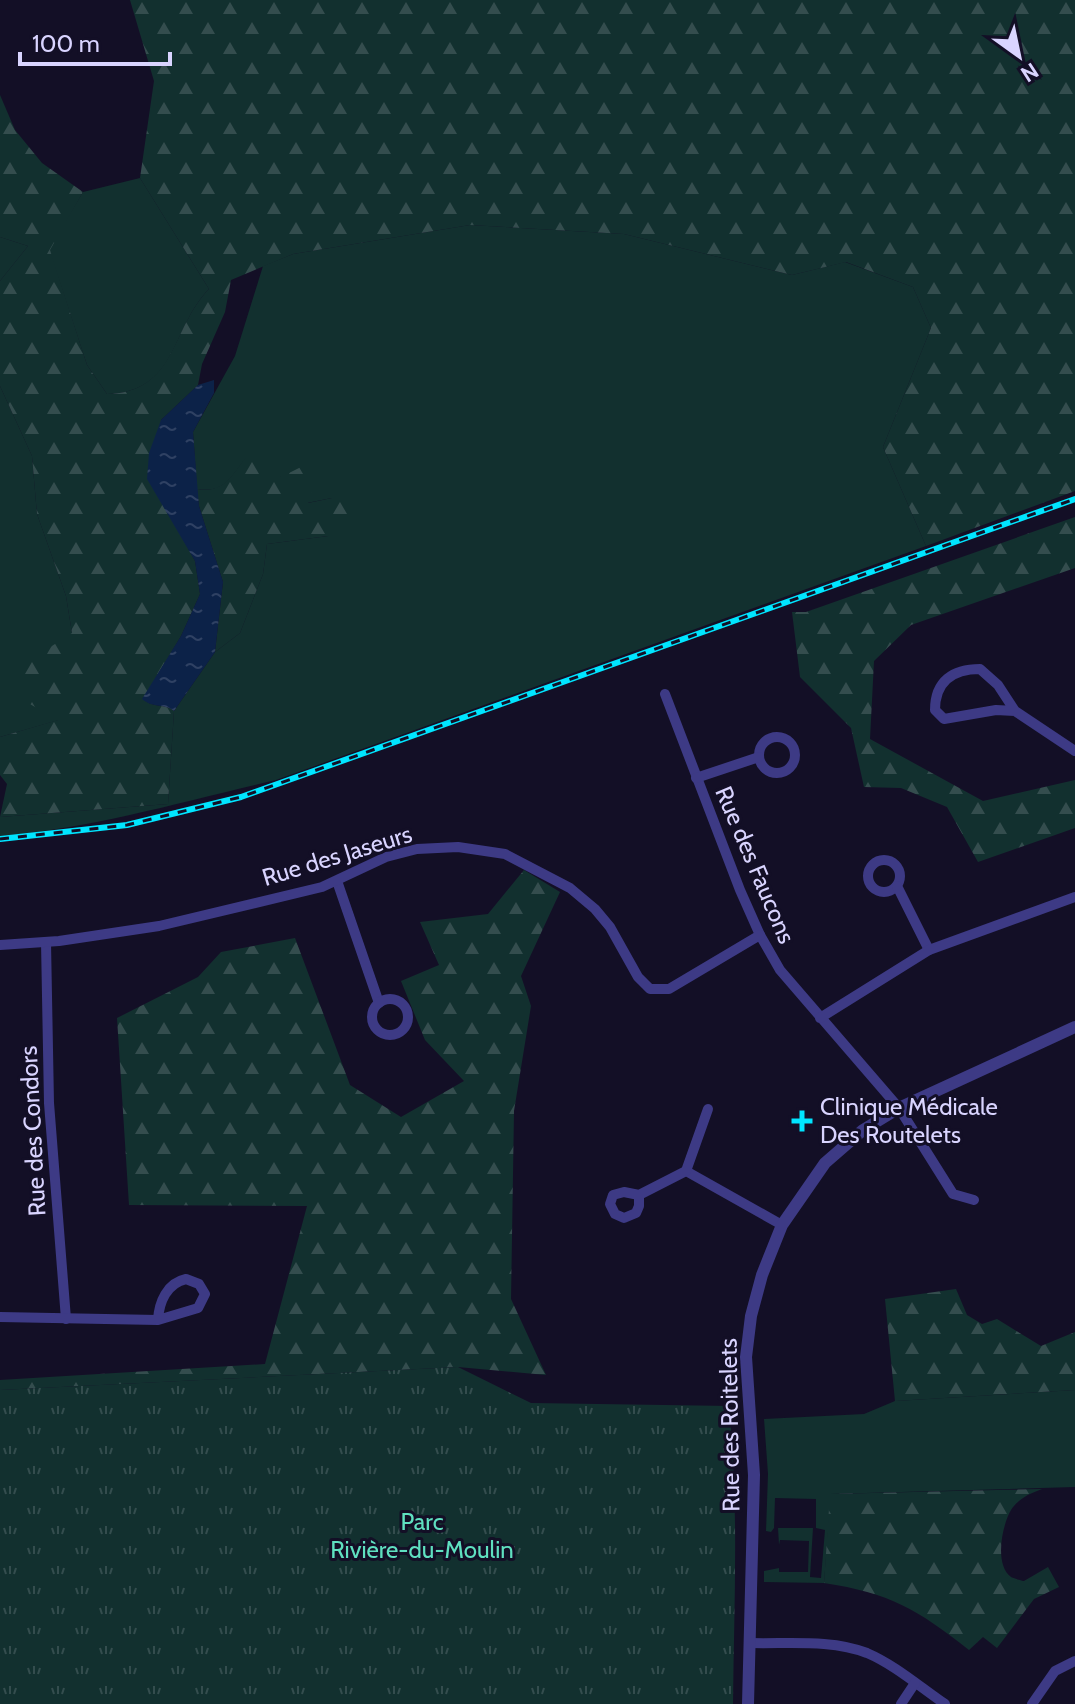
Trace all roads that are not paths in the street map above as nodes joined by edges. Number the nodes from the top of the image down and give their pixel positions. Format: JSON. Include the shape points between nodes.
{"nodes":[{"id":1,"x":665,"y":694,"type":"dead end"},
{"id":2,"x":1015,"y":711,"type":"junction"},
{"id":3,"x":1075,"y":751,"type":"edge"},
{"id":4,"x":759,"y":757,"type":"dead end"},
{"id":5,"x":696,"y":778,"type":"junction"},
{"id":6,"x":337,"y":881,"type":"junction"},
{"id":7,"x":897,"y":886,"type":"dead end"},
{"id":8,"x":1075,"y":897,"type":"edge"},
{"id":9,"x":760,"y":935,"type":"junction"},
{"id":10,"x":46,"y":942,"type":"junction"},
{"id":11,"x":0,"y":945,"type":"edge"},
{"id":12,"x":929,"y":950,"type":"junction"},
{"id":13,"x":379,"y":1003,"type":"dead end"},
{"id":14,"x":820,"y":1018,"type":"junction"},
{"id":15,"x":1075,"y":1027,"type":"edge"},
{"id":16,"x":899,"y":1108,"type":"junction"},
{"id":17,"x":708,"y":1109,"type":"dead end"},
{"id":18,"x":686,"y":1171,"type":"junction"},
{"id":19,"x":639,"y":1195,"type":"dead end"},
{"id":20,"x":974,"y":1200,"type":"dead end"},
{"id":21,"x":782,"y":1225,"type":"junction"},
{"id":22,"x":0,"y":1317,"type":"edge"},
{"id":23,"x":66,"y":1319,"type":"junction"},
{"id":24,"x":158,"y":1320,"type":"junction"},
{"id":25,"x":751,"y":1643,"type":"junction"},
{"id":26,"x":1075,"y":1661,"type":"edge"},
{"id":27,"x":915,"y":1683,"type":"junction"},
{"id":28,"x":748,"y":1704,"type":"edge"},
{"id":29,"x":901,"y":1704,"type":"edge"},
{"id":30,"x":945,"y":1704,"type":"edge"},
{"id":31,"x":1032,"y":1704,"type":"edge"}],
"edges":[{"from":1,"to":5,"type":"street","name":"Rue des Faucons"},
{"from":2,"to":2,"type":"street","via":[[980,669],[960,669],[935,696],[935,710],[944,719]]},
{"from":2,"to":3,"type":"street"},
{"from":4,"to":5,"type":"street"},
{"from":5,"to":9,"type":"street","name":"Rue des Faucons"},
{"from":6,"to":9,"type":"street","name":"Rue des Jaseurs","via":[[367,864],[417,849],[458,847],[505,854],[570,888],[595,909],[650,989],[669,989]]},
{"from":6,"to":10,"type":"street","name":"Rue des Jaseurs","via":[[159,926]]},
{"from":6,"to":13,"type":"street"},
{"from":7,"to":12,"type":"street"},
{"from":8,"to":12,"type":"street"},
{"from":9,"to":14,"type":"street","name":"Rue des Faucons","via":[[780,970]]},
{"from":10,"to":11,"type":"street","name":"Rue des Jaseurs"},
{"from":10,"to":23,"type":"street","name":"Rue des Condors","via":[[49,1103]]},
{"from":12,"to":14,"type":"street"},
{"from":14,"to":16,"type":"street","name":"Rue des Faucons"},
{"from":15,"to":16,"type":"street","name":"Rue des Roitelets"},
{"from":16,"to":20,"type":"street","name":"Rue des Faucons","via":[[953,1194]]},
{"from":16,"to":21,"type":"street","name":"Rue des Roitelets","via":[[825,1163]]},
{"from":17,"to":18,"type":"street"},
{"from":18,"to":19,"type":"street"},
{"from":18,"to":21,"type":"street"},
{"from":21,"to":25,"type":"street","name":"Rue des Roitelets","via":[[758,1289],[746,1357],[754,1475]]},
{"from":22,"to":23,"type":"street"},
{"from":23,"to":24,"type":"street"},
{"from":24,"to":24,"type":"street","via":[[171,1286],[186,1279],[199,1284],[205,1294],[198,1308]]},
{"from":25,"to":27,"type":"street","via":[[851,1648]]},
{"from":25,"to":28,"type":"street","name":"Rue des Roitelets"},
{"from":26,"to":31,"type":"street","via":[[1055,1671]]},
{"from":27,"to":29,"type":"street"},
{"from":27,"to":30,"type":"street"}]}
